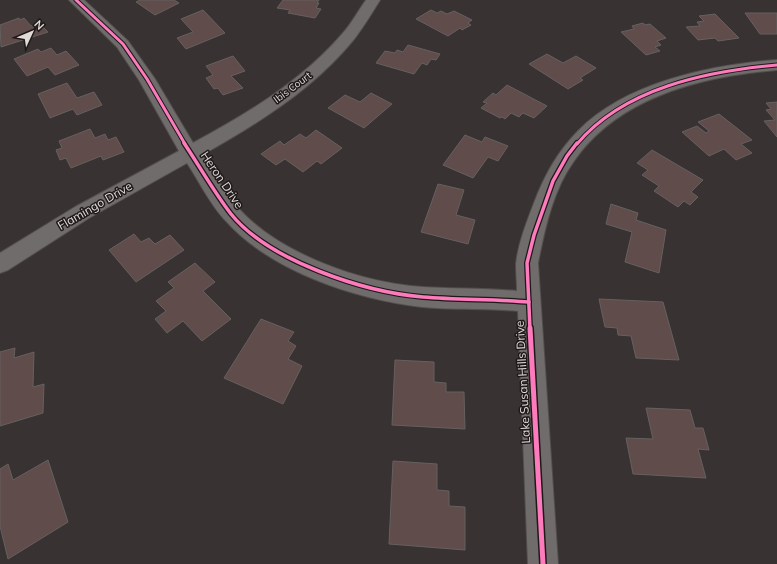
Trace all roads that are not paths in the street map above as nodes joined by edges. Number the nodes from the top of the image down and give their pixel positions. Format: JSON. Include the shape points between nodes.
{"nodes":[{"id":1,"x":76,"y":0,"type":"edge"},
{"id":2,"x":373,"y":0,"type":"edge"},
{"id":3,"x":777,"y":66,"type":"edge"},
{"id":4,"x":192,"y":154,"type":"junction"},
{"id":5,"x":0,"y":264,"type":"edge"},
{"id":6,"x":529,"y":302,"type":"junction"},
{"id":7,"x":543,"y":564,"type":"edge"}],
"edges":[{"from":1,"to":4,"type":"street","name":"Heron Drive","via":[[123,44]]},
{"from":2,"to":4,"type":"street","name":"Ibis Court","via":[[346,39],[315,69],[247,120]]},
{"from":3,"to":6,"type":"street","name":"Lake Susan Hills Drive","via":[[751,67],[654,91],[629,102],[593,128],[567,155],[551,184],[536,221],[526,263]]},
{"from":4,"to":5,"type":"street","name":"Flamingo Drive","via":[[93,207]]},
{"from":4,"to":6,"type":"street","name":"Heron Drive","via":[[232,215],[256,237],[317,271],[370,288],[422,297]]},
{"from":6,"to":7,"type":"street","name":"Lake Susan Hills Drive"}]}
